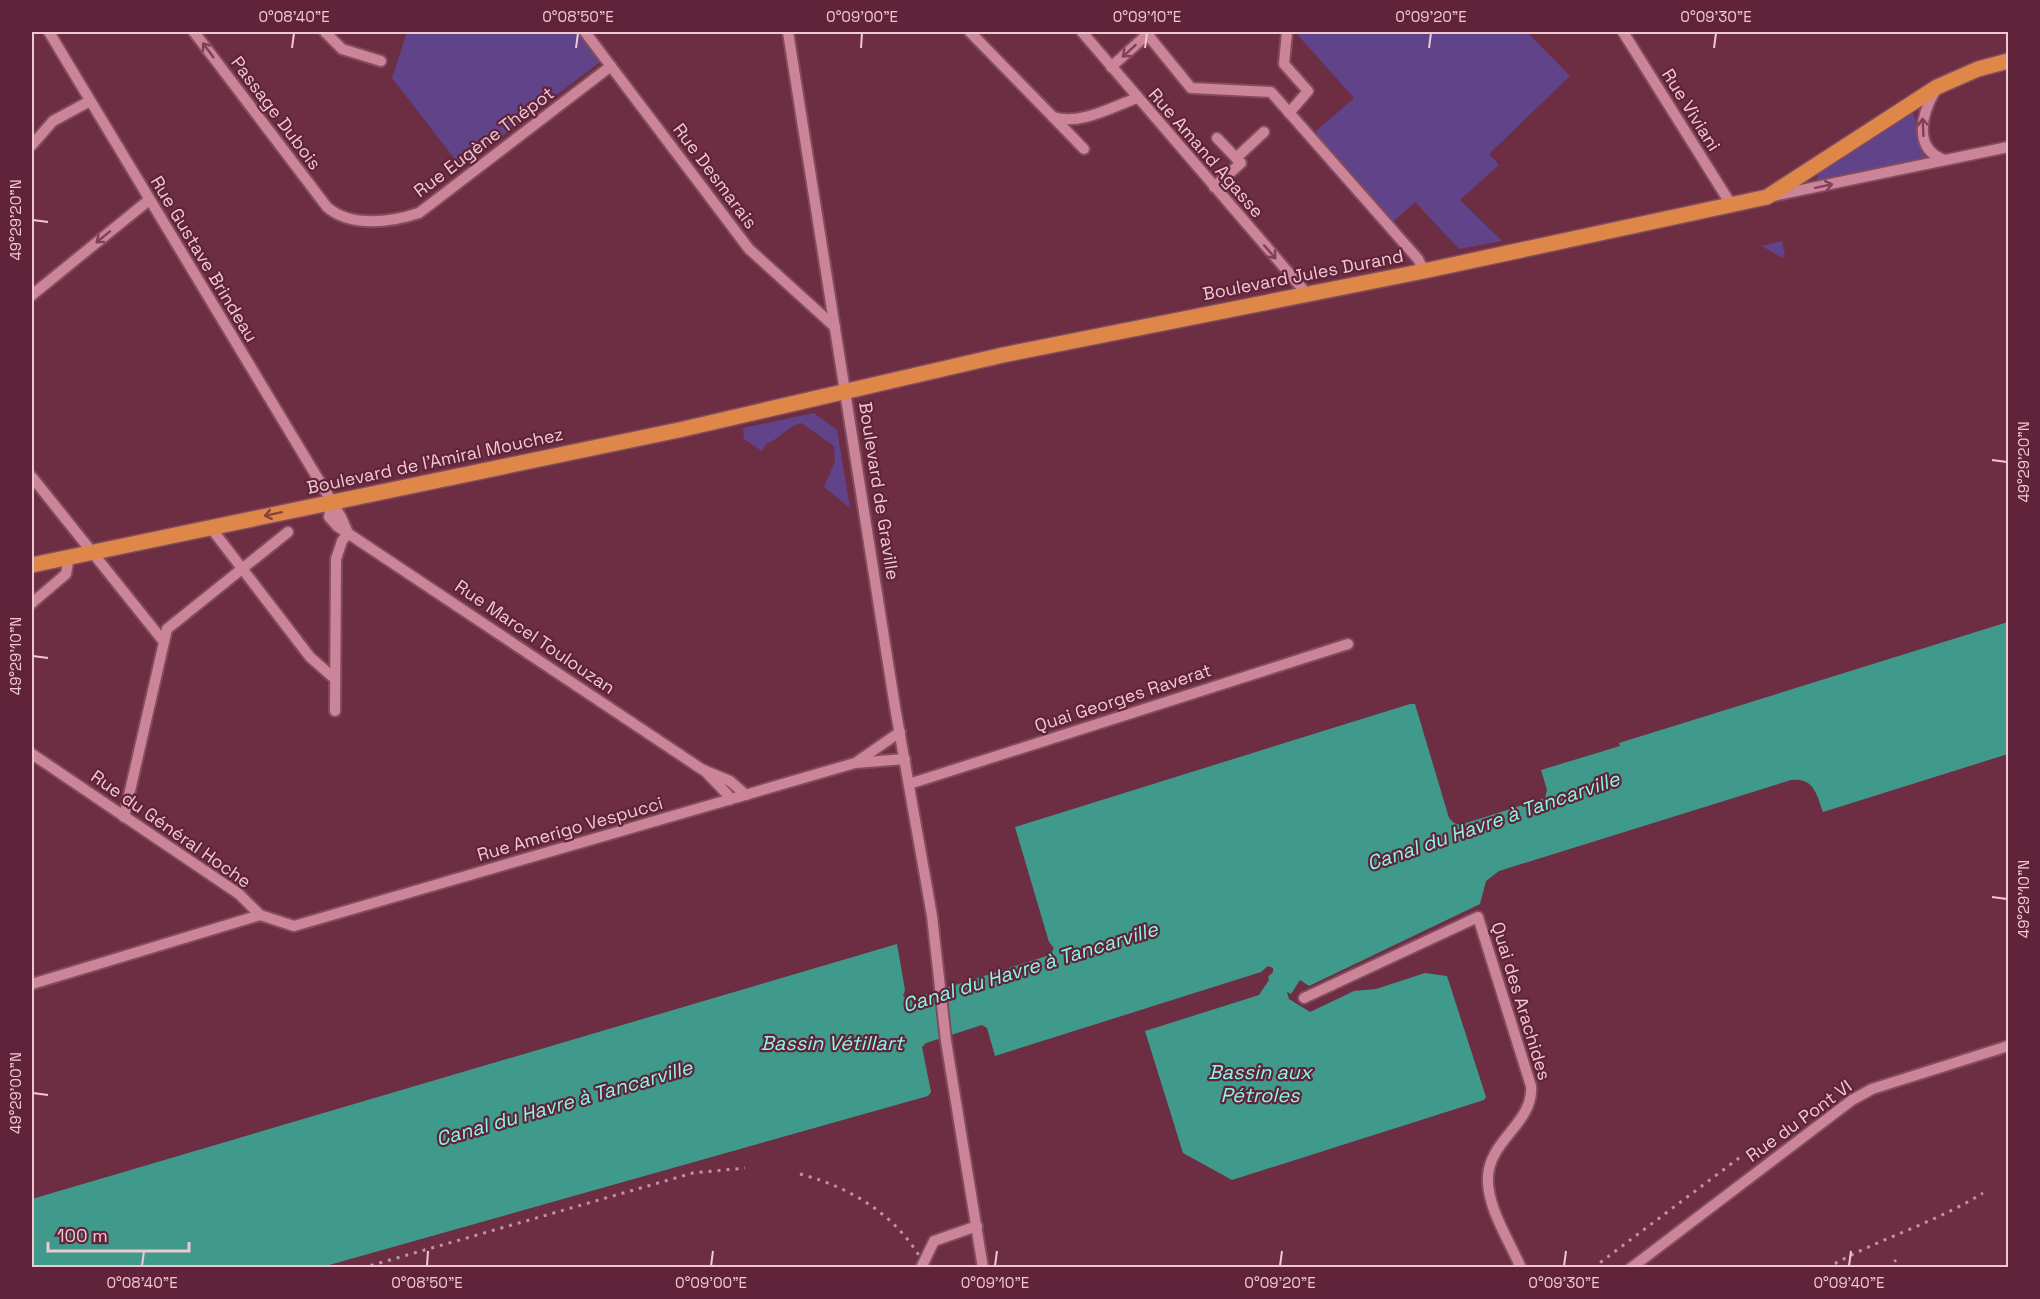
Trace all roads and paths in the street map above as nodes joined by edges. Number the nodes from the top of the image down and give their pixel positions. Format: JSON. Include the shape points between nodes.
{"nodes":[{"id":1,"x":49,"y":32,"type":"edge"},
{"id":2,"x":194,"y":32,"type":"edge"},
{"id":3,"x":325,"y":32,"type":"edge"},
{"id":4,"x":585,"y":32,"type":"edge"},
{"id":5,"x":788,"y":32,"type":"edge"},
{"id":6,"x":970,"y":32,"type":"edge"},
{"id":7,"x":1082,"y":32,"type":"edge"},
{"id":8,"x":1287,"y":32,"type":"edge"},
{"id":9,"x":1623,"y":32,"type":"edge"},
{"id":10,"x":1148,"y":33,"type":"edge"},
{"id":11,"x":2008,"y":60,"type":"edge"},
{"id":12,"x":381,"y":61,"type":"dead end"},
{"id":13,"x":610,"y":66,"type":"junction"},
{"id":14,"x":1111,"y":67,"type":"junction"},
{"id":15,"x":1937,"y":87,"type":"junction"},
{"id":16,"x":1137,"y":98,"type":"junction"},
{"id":17,"x":90,"y":101,"type":"junction"},
{"id":18,"x":1289,"y":112,"type":"junction"},
{"id":19,"x":1053,"y":117,"type":"junction"},
{"id":20,"x":1264,"y":132,"type":"dead end"},
{"id":21,"x":1217,"y":138,"type":"dead end"},
{"id":22,"x":32,"y":145,"type":"edge"},
{"id":23,"x":2008,"y":147,"type":"edge"},
{"id":24,"x":1084,"y":149,"type":"dead end"},
{"id":25,"x":1236,"y":158,"type":"junction"},
{"id":26,"x":1945,"y":160,"type":"junction"},
{"id":27,"x":1214,"y":187,"type":"junction"},
{"id":28,"x":1767,"y":197,"type":"junction"},
{"id":29,"x":149,"y":200,"type":"junction"},
{"id":30,"x":1732,"y":206,"type":"junction"},
{"id":31,"x":334,"y":212,"type":"joint"},
{"id":32,"x":1424,"y":271,"type":"junction"},
{"id":33,"x":1307,"y":294,"type":"junction"},
{"id":34,"x":32,"y":295,"type":"edge"},
{"id":35,"x":835,"y":327,"type":"junction"},
{"id":36,"x":847,"y":392,"type":"junction"},
{"id":37,"x":32,"y":477,"type":"edge"},
{"id":38,"x":331,"y":502,"type":"junction"},
{"id":39,"x":211,"y":528,"type":"junction"},
{"id":40,"x":288,"y":532,"type":"dead end"},
{"id":41,"x":348,"y":532,"type":"junction"},
{"id":42,"x":89,"y":548,"type":"junction"},
{"id":43,"x":69,"y":557,"type":"junction"},
{"id":44,"x":32,"y":565,"type":"edge"},
{"id":45,"x":242,"y":569,"type":"junction"},
{"id":46,"x":32,"y":603,"type":"edge"},
{"id":47,"x":164,"y":642,"type":"junction"},
{"id":48,"x":1348,"y":644,"type":"dead end"},
{"id":49,"x":335,"y":679,"type":"junction"},
{"id":50,"x":335,"y":711,"type":"dead end"},
{"id":51,"x":900,"y":732,"type":"junction"},
{"id":52,"x":32,"y":754,"type":"edge"},
{"id":53,"x":905,"y":759,"type":"junction"},
{"id":54,"x":855,"y":763,"type":"junction"},
{"id":55,"x":703,"y":770,"type":"junction"},
{"id":56,"x":909,"y":784,"type":"junction"},
{"id":57,"x":746,"y":795,"type":"junction"},
{"id":58,"x":729,"y":800,"type":"junction"},
{"id":59,"x":124,"y":817,"type":"junction"},
{"id":60,"x":260,"y":915,"type":"junction"},
{"id":61,"x":294,"y":926,"type":"joint"},
{"id":62,"x":32,"y":984,"type":"edge"},
{"id":63,"x":1304,"y":998,"type":"dead end"},
{"id":64,"x":2008,"y":1047,"type":"edge"},
{"id":65,"x":977,"y":1226,"type":"junction"},
{"id":66,"x":921,"y":1268,"type":"edge"},
{"id":67,"x":983,"y":1268,"type":"edge"},
{"id":68,"x":1521,"y":1268,"type":"edge"},
{"id":69,"x":1631,"y":1268,"type":"edge"}],
"edges":[{"from":1,"to":17,"type":"street","name":"Rue Gustave Brindeau"},
{"from":31,"to":2,"type":"street","name":"Passage Dubois","one_way":true},
{"from":3,"to":12,"type":"street","via":[[342,49]]},
{"from":4,"to":13,"type":"street","name":"Rue Desmarais"},
{"from":5,"to":35,"type":"street","name":"Boulevard de Graville"},
{"from":6,"to":19,"type":"street"},
{"from":7,"to":14,"type":"street","name":"Rue Amand Agasse"},
{"from":8,"to":18,"type":"street","via":[[1284,64],[1308,91]]},
{"from":9,"to":30,"type":"street","name":"Rue Viviani"},
{"from":10,"to":14,"type":"street","one_way":true},
{"from":10,"to":18,"type":"street","via":[[1191,88],[1271,92]]},
{"from":11,"to":15,"type":"main road","name":"Boulevard Jules Durand"},
{"from":13,"to":31,"type":"street","name":"Rue Eugène Thépot","via":[[419,213],[383,222]]},
{"from":13,"to":35,"type":"street","name":"Rue Desmarais","via":[[749,249]]},
{"from":14,"to":16,"type":"street","name":"Rue Amand Agasse"},
{"from":26,"to":15,"type":"street","one_way":true,"via":[[1929,151],[1922,135],[1922,121]]},
{"from":15,"to":28,"type":"main road","name":"Boulevard Jules Durand"},
{"from":16,"to":19,"type":"street","via":[[1081,118]]},
{"from":16,"to":27,"type":"street","name":"Rue Amand Agasse"},
{"from":17,"to":22,"type":"street","via":[[53,121]]},
{"from":17,"to":29,"type":"street","name":"Rue Gustave Brindeau"},
{"from":18,"to":32,"type":"street","via":[[1418,259]]},
{"from":19,"to":24,"type":"street"},
{"from":20,"to":25,"type":"street"},
{"from":21,"to":25,"type":"street"},
{"from":23,"to":26,"type":"street","name":"Boulevard Jules Durand"},
{"from":25,"to":27,"type":"street","via":[[1241,163]]},
{"from":28,"to":26,"type":"street","name":"Boulevard Jules Durand","one_way":true},
{"from":27,"to":33,"type":"street","name":"Rue Amand Agasse","one_way":true},
{"from":28,"to":30,"type":"main road","name":"Boulevard Jules Durand"},
{"from":29,"to":34,"type":"street","one_way":true},
{"from":29,"to":38,"type":"street","name":"Rue Gustave Brindeau"},
{"from":30,"to":32,"type":"main road","name":"Boulevard Jules Durand"},
{"from":32,"to":33,"type":"main road","name":"Boulevard Jules Durand"},
{"from":33,"to":36,"type":"main road","name":"Boulevard Jules Durand","via":[[1003,355]]},
{"from":35,"to":36,"type":"street","name":"Boulevard de Graville"},
{"from":36,"to":38,"type":"main road","name":"Boulevard de l'Amiral Mouchez"},
{"from":36,"to":51,"type":"street","name":"Boulevard de Graville"},
{"from":37,"to":42,"type":"street"},
{"from":38,"to":39,"type":"main road","name":"Boulevard de l'Amiral Mouchez","one_way":true},
{"from":38,"to":41,"type":"street","name":"Rue Marcel Toulouzan"},
{"from":39,"to":42,"type":"main road","name":"Boulevard de l'Amiral Mouchez"},
{"from":39,"to":45,"type":"street"},
{"from":40,"to":45,"type":"street"},
{"from":41,"to":49,"type":"street","via":[[336,559]]},
{"from":41,"to":55,"type":"street","name":"Rue Marcel Toulouzan"},
{"from":42,"to":43,"type":"main road","name":"Boulevard de l'Amiral Mouchez"},
{"from":42,"to":47,"type":"street"},
{"from":43,"to":44,"type":"main road","name":"Boulevard de l'Amiral Mouchez"},
{"from":43,"to":46,"type":"street","via":[[66,574]]},
{"from":45,"to":47,"type":"street","via":[[167,629]]},
{"from":45,"to":49,"type":"street","via":[[310,657]]},
{"from":47,"to":59,"type":"street"},
{"from":48,"to":56,"type":"street","name":"Quai Georges Raverat"},
{"from":49,"to":50,"type":"street"},
{"from":51,"to":53,"type":"street","name":"Boulevard de Graville"},
{"from":51,"to":54,"type":"street","name":"Rue Amerigo Vespucci"},
{"from":52,"to":59,"type":"street","name":"Rue du Général Hoche"},
{"from":53,"to":54,"type":"street","name":"Rue Amerigo Vespucci"},
{"from":53,"to":56,"type":"street","name":"Boulevard de Graville"},
{"from":54,"to":57,"type":"street","name":"Rue Amerigo Vespucci"},
{"from":55,"to":57,"type":"street","name":"Rue Marcel Toulouzan","via":[[730,781]]},
{"from":55,"to":58,"type":"street","name":"Rue Marcel Toulouzan"},
{"from":56,"to":65,"type":"street","name":"Boulevard de Graville"},
{"from":57,"to":58,"type":"street","name":"Rue Amerigo Vespucci"},
{"from":58,"to":61,"type":"street","name":"Rue Amerigo Vespucci"},
{"from":59,"to":60,"type":"street","name":"Rue du Général Hoche","via":[[232,889]]},
{"from":60,"to":61,"type":"street","name":"Rue du Général Hoche"},
{"from":60,"to":62,"type":"street"},
{"from":63,"to":68,"type":"street","name":"Quai des Arachides","via":[[1478,917],[1531,1086],[1530,1104],[1495,1152],[1488,1176],[1492,1202]]},
{"from":64,"to":69,"type":"street","name":"Rue du Pont VI","via":[[1872,1089],[1852,1100]]},
{"from":65,"to":66,"type":"street","via":[[934,1240]]},
{"from":65,"to":67,"type":"street"}]}
